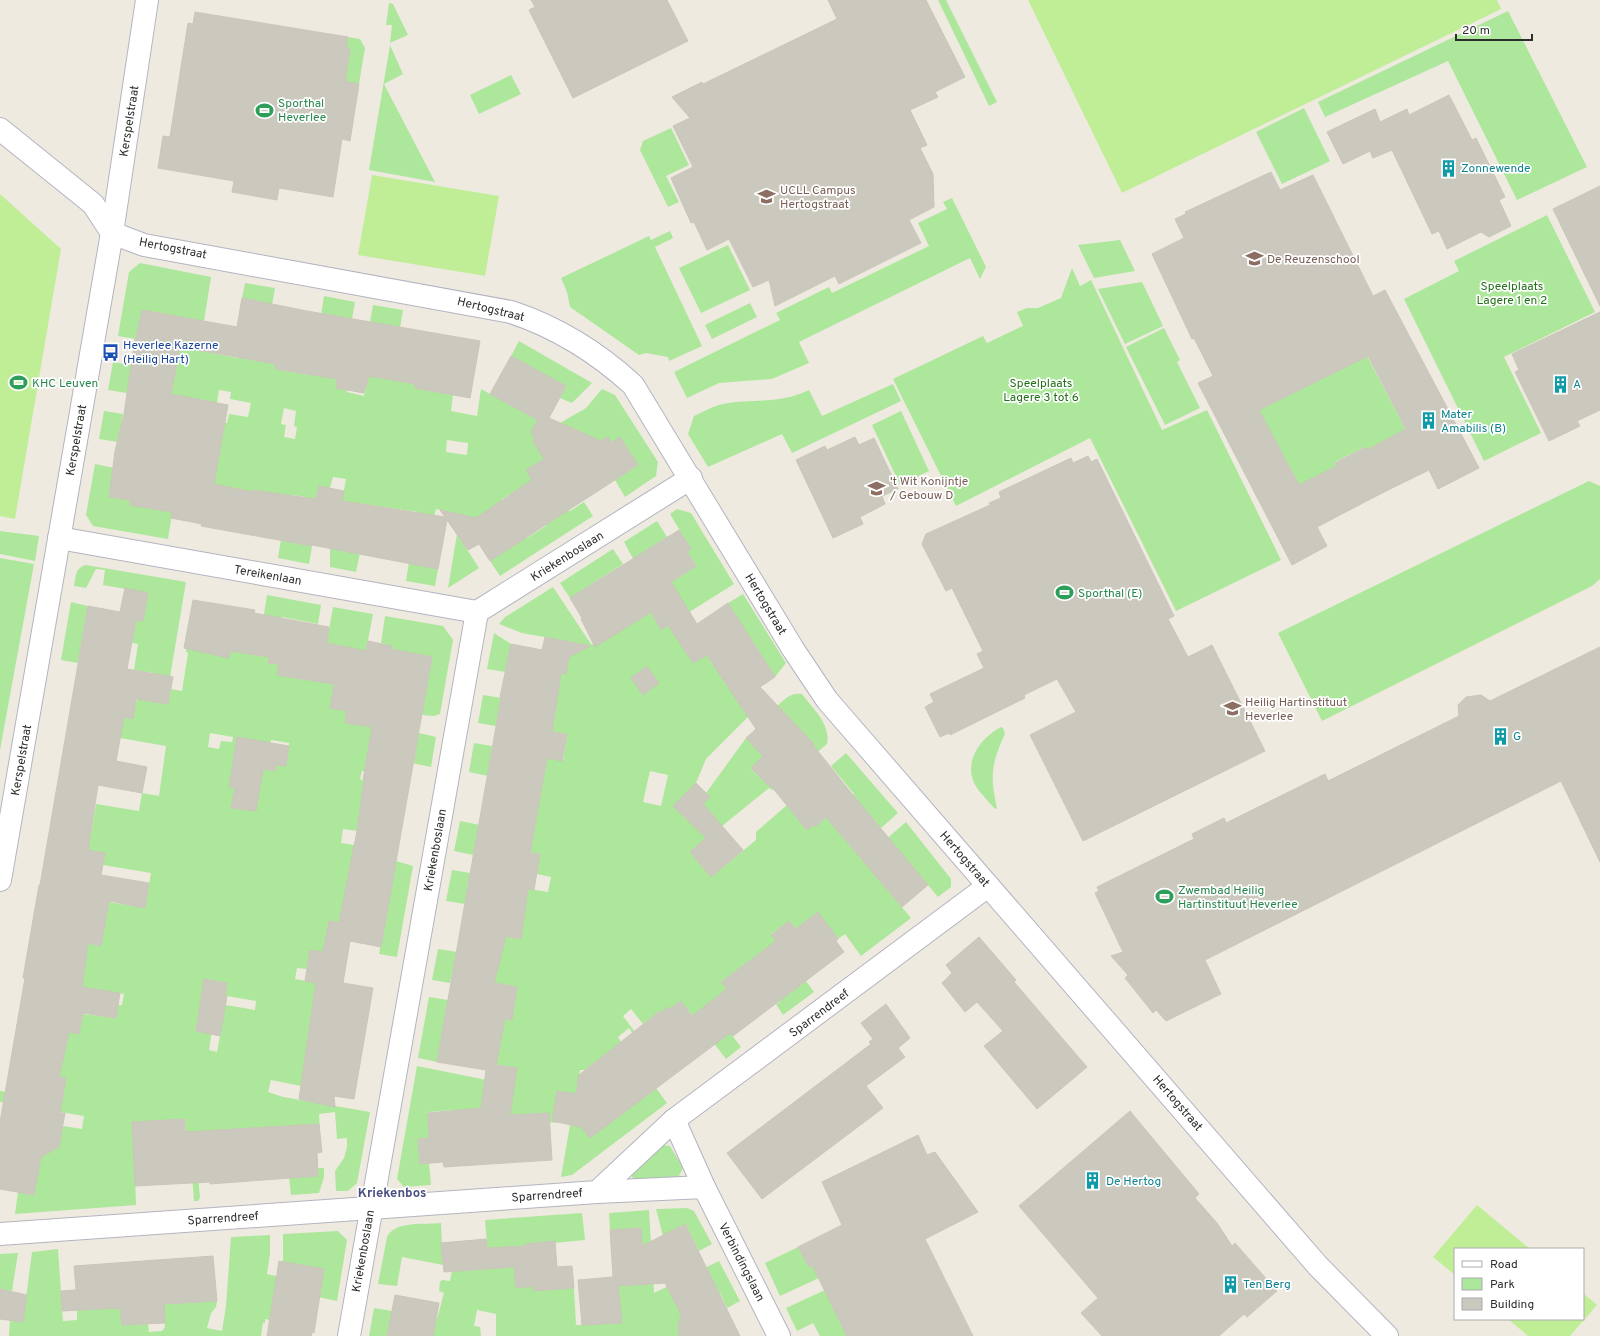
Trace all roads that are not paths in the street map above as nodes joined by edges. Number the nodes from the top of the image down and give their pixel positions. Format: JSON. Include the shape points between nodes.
{"nodes":[{"id":1,"x":147,"y":0,"type":"edge"},
{"id":2,"x":0,"y":129,"type":"edge"},
{"id":3,"x":112,"y":233,"type":"junction"},
{"id":4,"x":691,"y":478,"type":"junction"},
{"id":5,"x":59,"y":538,"type":"junction"},
{"id":6,"x":478,"y":612,"type":"junction"},
{"id":7,"x":0,"y":880,"type":"edge"},
{"id":8,"x":988,"y":886,"type":"junction"},
{"id":9,"x":674,"y":1120,"type":"junction"},
{"id":10,"x":704,"y":1187,"type":"junction"},
{"id":11,"x":597,"y":1192,"type":"junction"},
{"id":12,"x":371,"y":1207,"type":"junction"},
{"id":13,"x":0,"y":1234,"type":"edge"},
{"id":14,"x":349,"y":1336,"type":"edge"},
{"id":15,"x":779,"y":1336,"type":"edge"},
{"id":16,"x":1387,"y":1336,"type":"edge"}],
"edges":[{"from":1,"to":3,"type":"street","name":"Kerspelstraat"},
{"from":2,"to":3,"type":"street","via":[[94,204]]},
{"from":3,"to":4,"type":"street","name":"Hertogstraat","via":[[144,245],[490,306],[521,315],[559,332],[615,368],[633,385]]},
{"from":3,"to":5,"type":"street","name":"Kerspelstraat"},
{"from":4,"to":6,"type":"street","name":"Kriekenboslaan"},
{"from":4,"to":8,"type":"street","name":"Hertogstraat","via":[[827,700]]},
{"from":5,"to":6,"type":"street","name":"Tereikenlaan"},
{"from":5,"to":7,"type":"street","name":"Kerspelstraat"},
{"from":6,"to":12,"type":"street","name":"Kriekenboslaan"},
{"from":8,"to":9,"type":"street","name":"Sparrendreef"},
{"from":8,"to":16,"type":"street","name":"Hertogstraat","via":[[1318,1266]]},
{"from":9,"to":10,"type":"street","name":"Verbindingslaan"},
{"from":9,"to":11,"type":"street","name":"Sparrendreef"},
{"from":10,"to":11,"type":"street"},
{"from":10,"to":15,"type":"street","name":"Verbindingslaan"},
{"from":11,"to":12,"type":"street","name":"Sparrendreef"},
{"from":12,"to":13,"type":"street","name":"Sparrendreef"},
{"from":12,"to":14,"type":"street","name":"Kriekenboslaan"}]}
